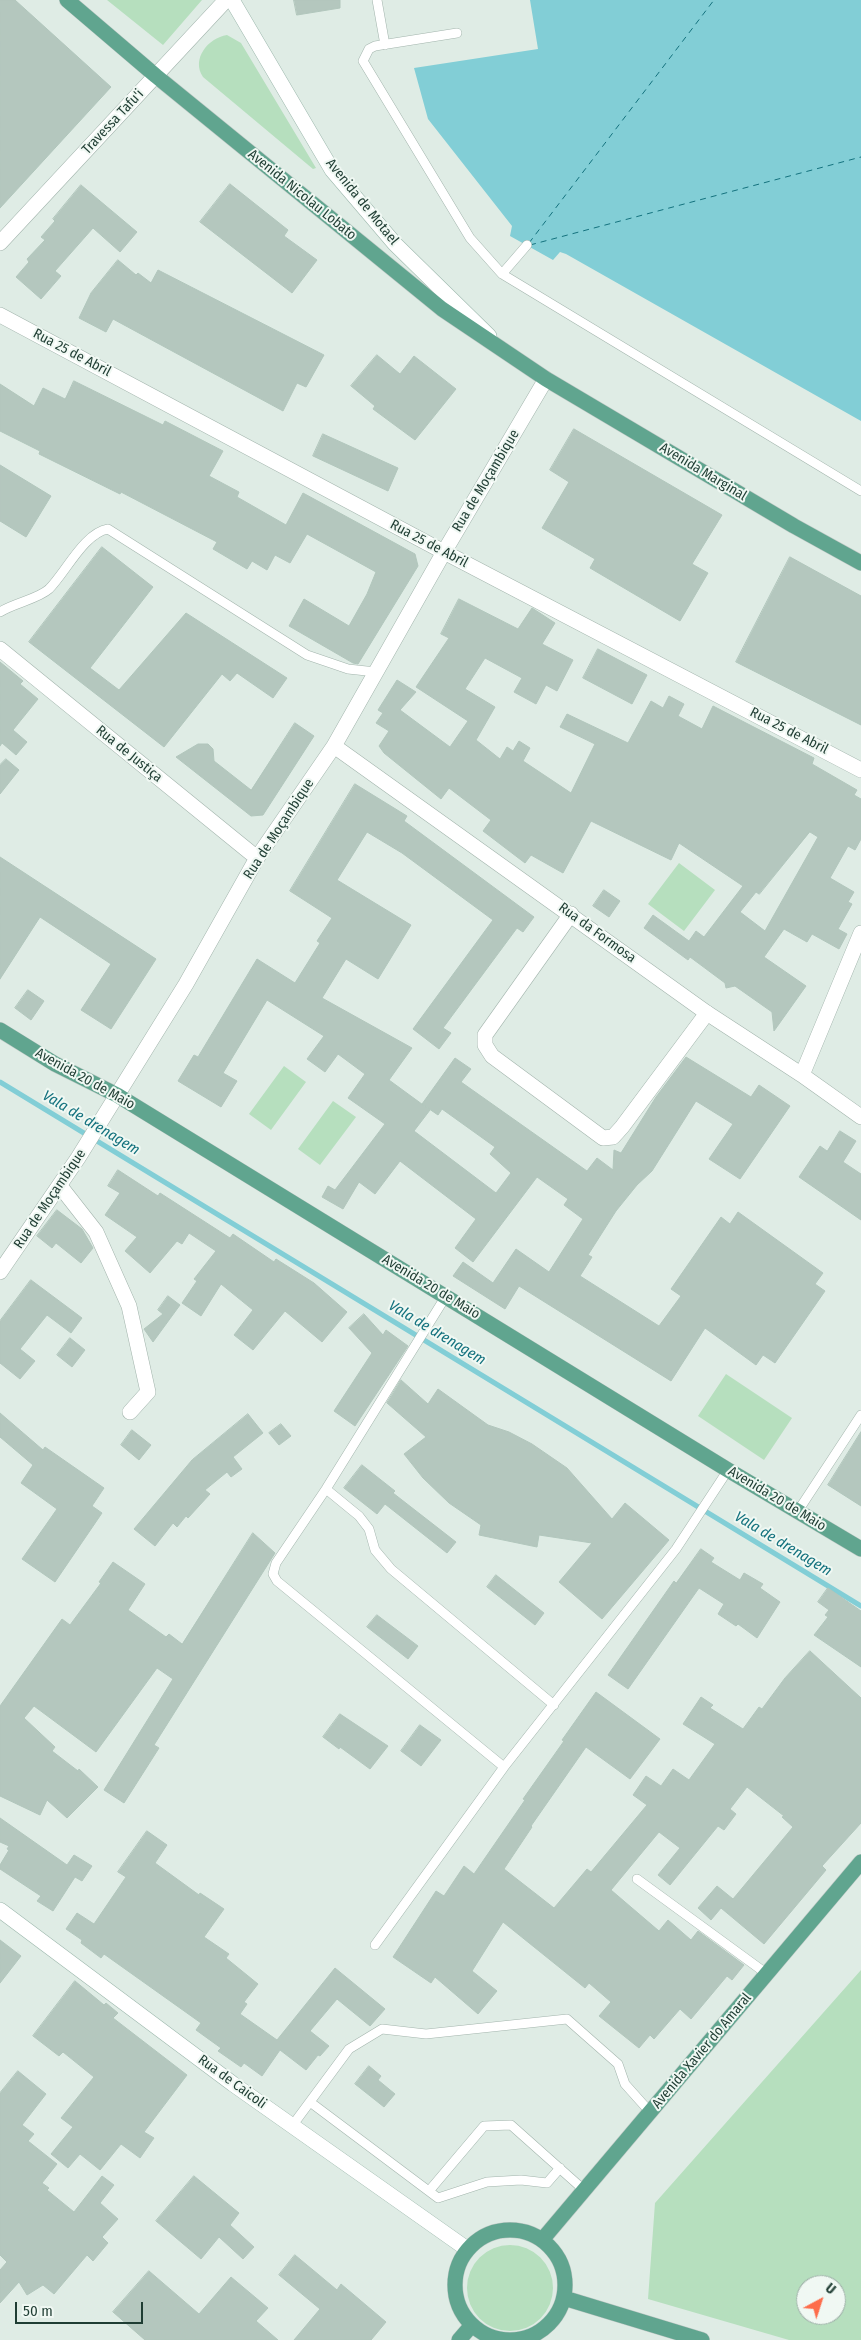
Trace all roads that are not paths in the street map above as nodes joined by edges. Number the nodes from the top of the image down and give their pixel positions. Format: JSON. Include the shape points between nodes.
{"nodes":[{"id":1,"x":67,"y":0,"type":"edge"},
{"id":2,"x":226,"y":0,"type":"edge"},
{"id":3,"x":232,"y":0,"type":"edge"},
{"id":4,"x":378,"y":0,"type":"edge"},
{"id":5,"x":457,"y":34,"type":"dead end"},
{"id":6,"x":385,"y":45,"type":"junction"},
{"id":7,"x":156,"y":76,"type":"junction"},
{"id":8,"x":0,"y":243,"type":"edge"},
{"id":9,"x":527,"y":245,"type":"dead end"},
{"id":10,"x":502,"y":274,"type":"junction"},
{"id":11,"x":0,"y":315,"type":"edge"},
{"id":12,"x":507,"y":354,"type":"junction"},
{"id":13,"x":546,"y":379,"type":"junction"},
{"id":14,"x":861,"y":491,"type":"edge"},
{"id":15,"x":444,"y":552,"type":"junction"},
{"id":16,"x":861,"y":564,"type":"edge"},
{"id":17,"x":0,"y":612,"type":"edge"},
{"id":18,"x":0,"y":649,"type":"edge"},
{"id":19,"x":376,"y":672,"type":"junction"},
{"id":20,"x":334,"y":746,"type":"junction"},
{"id":21,"x":861,"y":770,"type":"edge"},
{"id":22,"x":257,"y":858,"type":"junction"},
{"id":23,"x":570,"y":914,"type":"junction"},
{"id":24,"x":861,"y":933,"type":"edge"},
{"id":25,"x":707,"y":1012,"type":"junction"},
{"id":26,"x":0,"y":1030,"type":"edge"},
{"id":27,"x":802,"y":1075,"type":"junction"},
{"id":28,"x":116,"y":1095,"type":"junction"},
{"id":29,"x":861,"y":1117,"type":"edge"},
{"id":30,"x":60,"y":1186,"type":"junction"},
{"id":31,"x":0,"y":1272,"type":"edge"},
{"id":32,"x":446,"y":1296,"type":"junction"},
{"id":33,"x":130,"y":1412,"type":"dead end"},
{"id":34,"x":861,"y":1414,"type":"edge"},
{"id":35,"x":728,"y":1470,"type":"junction"},
{"id":36,"x":326,"y":1489,"type":"junction"},
{"id":37,"x":798,"y":1511,"type":"junction"},
{"id":38,"x":861,"y":1549,"type":"edge"},
{"id":39,"x":554,"y":1705,"type":"junction"},
{"id":40,"x":504,"y":1767,"type":"junction"},
{"id":41,"x":861,"y":1862,"type":"edge"},
{"id":42,"x":637,"y":1879,"type":"dead end"},
{"id":43,"x":0,"y":1910,"type":"edge"},
{"id":44,"x":375,"y":1945,"type":"dead end"},
{"id":45,"x":767,"y":1974,"type":"junction"},
{"id":46,"x":310,"y":2102,"type":"junction"},
{"id":47,"x":650,"y":2112,"type":"junction"},
{"id":48,"x":292,"y":2126,"type":"junction"},
{"id":49,"x":560,"y":2168,"type":"junction"},
{"id":50,"x":584,"y":2190,"type":"junction"},
{"id":51,"x":429,"y":2191,"type":"junction"},
{"id":52,"x":542,"y":2240,"type":"junction"},
{"id":53,"x":467,"y":2249,"type":"junction"},
{"id":54,"x":564,"y":2298,"type":"junction"},
{"id":55,"x":472,"y":2325,"type":"junction"},
{"id":56,"x":459,"y":2340,"type":"edge"},
{"id":57,"x":702,"y":2340,"type":"edge"}],
"edges":[{"from":1,"to":7,"type":"main road","name":"Avenida Nicolau Lobato"},
{"from":2,"to":7,"type":"street","name":"Travessa Tafu'i"},
{"from":3,"to":12,"type":"street","name":"Avenida de Motael","via":[[332,170],[395,244]]},
{"from":4,"to":6,"type":"lane"},
{"from":5,"to":6,"type":"lane"},
{"from":6,"to":10,"type":"lane","via":[[369,49],[363,60],[470,238]]},
{"from":7,"to":8,"type":"street","name":"Travessa Tafu'i"},
{"from":7,"to":12,"type":"main road","name":"Avenida Nicolau Lobato","via":[[442,309]]},
{"from":9,"to":10,"type":"lane"},
{"from":10,"to":14,"type":"lane"},
{"from":11,"to":15,"type":"street","name":"Rua 25 de Abril"},
{"from":12,"to":13,"type":"main road","name":"Avenida Nicolau Lobato"},
{"from":13,"to":15,"type":"street","name":"Rua de Moçambique"},
{"from":13,"to":16,"type":"main road","name":"Avenida Marginal"},
{"from":15,"to":19,"type":"street","name":"Rua de Moçambique"},
{"from":15,"to":21,"type":"street","name":"Rua 25 de Abril"},
{"from":17,"to":19,"type":"lane","via":[[48,590],[94,533],[108,529],[307,655],[348,669]]},
{"from":18,"to":22,"type":"street","name":"Rua de Justiça"},
{"from":19,"to":20,"type":"street","name":"Rua de Moçambique"},
{"from":20,"to":22,"type":"street","name":"Rua de Moçambique"},
{"from":20,"to":23,"type":"street","name":"Rua da Formosa"},
{"from":22,"to":28,"type":"street","name":"Rua de Moçambique","via":[[186,984]]},
{"from":23,"to":25,"type":"street","name":"Rua da Formosa"},
{"from":23,"to":25,"type":"street","via":[[485,1035],[485,1046],[492,1056],[603,1138],[613,1137],[622,1127]]},
{"from":24,"to":27,"type":"street"},
{"from":25,"to":27,"type":"street","name":"Rua da Formosa"},
{"from":26,"to":28,"type":"main road","name":"Avenida 20 de Maio","via":[[55,1064]]},
{"from":27,"to":29,"type":"street","name":"Rua da Formosa"},
{"from":28,"to":30,"type":"street","name":"Rua de Moçambique"},
{"from":28,"to":32,"type":"main road","name":"Avenida 20 de Maio"},
{"from":30,"to":31,"type":"street","name":"Rua de Moçambique"},
{"from":30,"to":33,"type":"street","via":[[96,1232],[129,1306],[148,1392]]},
{"from":32,"to":35,"type":"main road","name":"Avenida 20 de Maio"},
{"from":32,"to":36,"type":"lane"},
{"from":34,"to":37,"type":"lane"},
{"from":35,"to":37,"type":"main road","name":"Avenida 20 de Maio"},
{"from":35,"to":39,"type":"lane","via":[[676,1549]]},
{"from":36,"to":39,"type":"lane","via":[[359,1516],[369,1529],[376,1550],[391,1569]]},
{"from":36,"to":40,"type":"lane","via":[[276,1562],[273,1574],[277,1581]]},
{"from":37,"to":38,"type":"main road","name":"Avenida 20 de Maio"},
{"from":39,"to":40,"type":"lane"},
{"from":40,"to":44,"type":"lane"},
{"from":41,"to":45,"type":"main road","name":"Avenida Xavier do Amaral"},
{"from":42,"to":45,"type":"lane"},
{"from":43,"to":48,"type":"street","name":"Rua de Caicoli"},
{"from":45,"to":47,"type":"main road","name":"Avenida Xavier do Amaral"},
{"from":46,"to":47,"type":"lane","via":[[349,2049],[382,2029],[426,2034],[567,2019],[618,2064],[625,2084]]},
{"from":46,"to":48,"type":"lane"},
{"from":46,"to":51,"type":"lane"},
{"from":47,"to":50,"type":"main road","name":"Avenida Xavier do Amaral"},
{"from":48,"to":53,"type":"street","name":"Rua de Caicoli"},
{"from":49,"to":50,"type":"lane"},
{"from":49,"to":51,"type":"lane","via":[[547,2183],[521,2180],[487,2182],[438,2198]]},
{"from":49,"to":51,"type":"lane","via":[[511,2125],[484,2126]]},
{"from":50,"to":52,"type":"main road","name":"Avenida Xavier do Amaral"},
{"from":52,"to":53,"type":"main road","via":[[527,2232],[511,2229],[480,2238]]},
{"from":52,"to":54,"type":"main road","via":[[554,2251],[562,2266],[566,2282]]},
{"from":53,"to":55,"type":"main road","via":[[459,2263],[455,2288],[462,2312]]},
{"from":54,"to":55,"type":"main road","via":[[558,2314],[547,2326],[526,2338],[501,2340]]},
{"from":54,"to":57,"type":"main road"},
{"from":55,"to":56,"type":"main road"}]}
